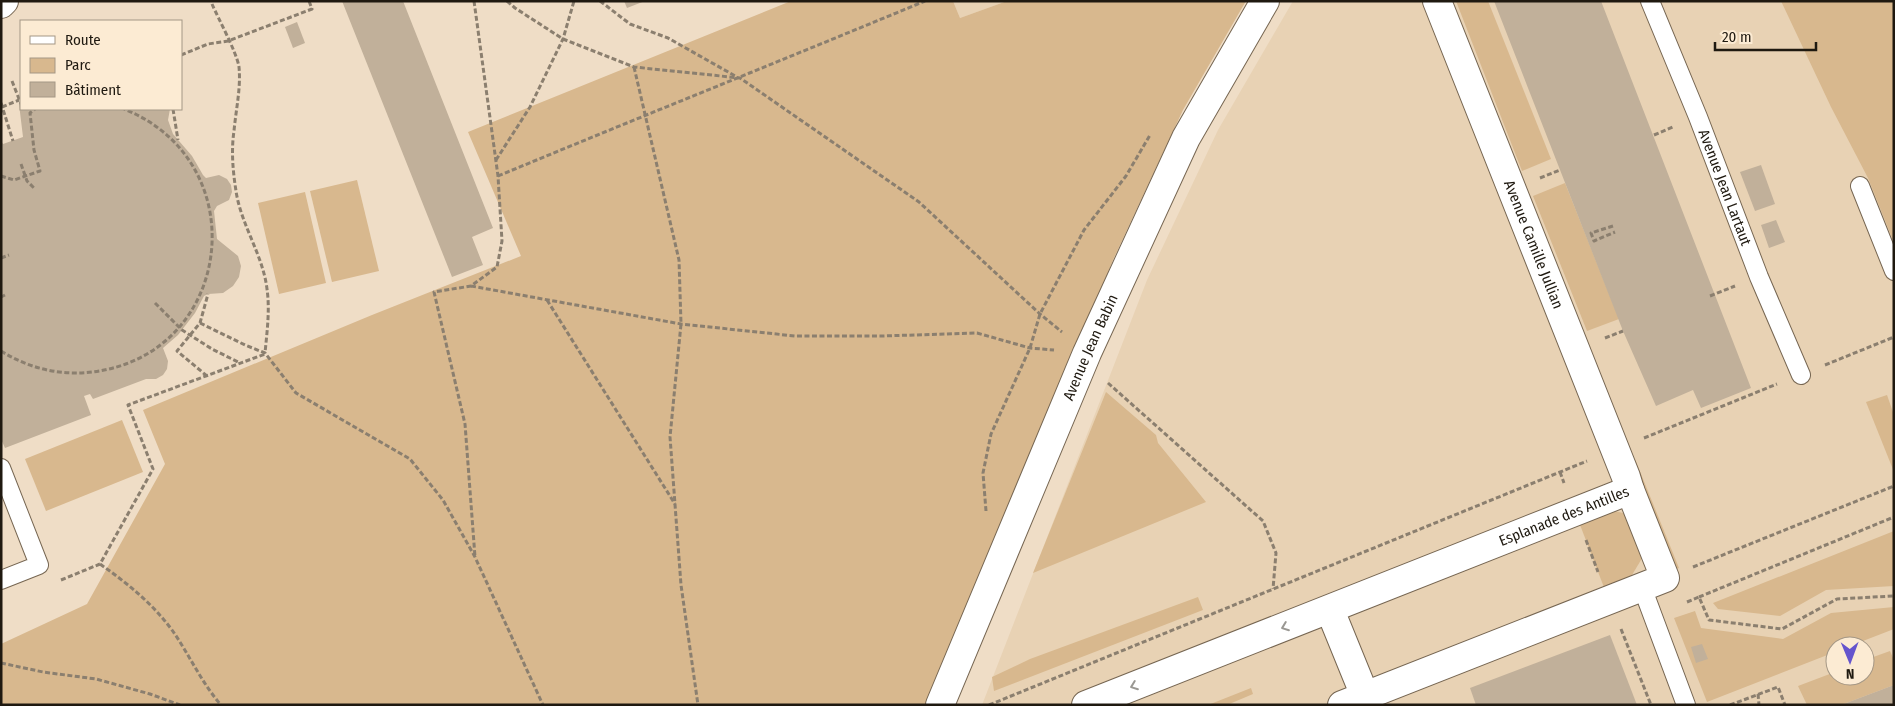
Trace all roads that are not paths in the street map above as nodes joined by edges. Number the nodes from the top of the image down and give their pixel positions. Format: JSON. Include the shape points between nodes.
{"nodes":[{"id":1,"x":1265,"y":1,"type":"edge"},
{"id":2,"x":1437,"y":1,"type":"edge"},
{"id":3,"x":1650,"y":1,"type":"edge"},
{"id":4,"x":1860,"y":186,"type":"dead end"},
{"id":5,"x":1894,"y":270,"type":"edge"},
{"id":6,"x":1801,"y":375,"type":"road end"},
{"id":7,"x":1,"y":468,"type":"edge"},
{"id":8,"x":1630,"y":490,"type":"junction"},
{"id":9,"x":1,"y":580,"type":"edge"},
{"id":10,"x":1653,"y":583,"type":"junction"},
{"id":11,"x":1330,"y":610,"type":"junction"},
{"id":12,"x":1364,"y":700,"type":"edge"},
{"id":13,"x":940,"y":705,"type":"edge"},
{"id":14,"x":1086,"y":705,"type":"edge"},
{"id":15,"x":1686,"y":705,"type":"edge"}],
"edges":[{"from":1,"to":13,"type":"street","name":"Avenue Jean Babin","via":[[1186,138],[1087,352]]},
{"from":2,"to":8,"type":"street","name":"Avenue Camille Jullian"},
{"from":3,"to":6,"type":"lane","name":"Avenue Jean Lartaut","via":[[1759,278]]},
{"from":4,"to":5,"type":"lane"},
{"from":7,"to":9,"type":"lane","via":[[38,566]]},
{"from":8,"to":10,"type":"street","name":"Esplanade des Antilles"},
{"from":8,"to":11,"type":"street","name":"Esplanade des Antilles"},
{"from":10,"to":12,"type":"street"},
{"from":10,"to":15,"type":"lane","via":[[1652,617]]},
{"from":11,"to":12,"type":"street"},
{"from":11,"to":14,"type":"street","name":"Esplanade des Antilles","one_way":true}]}
